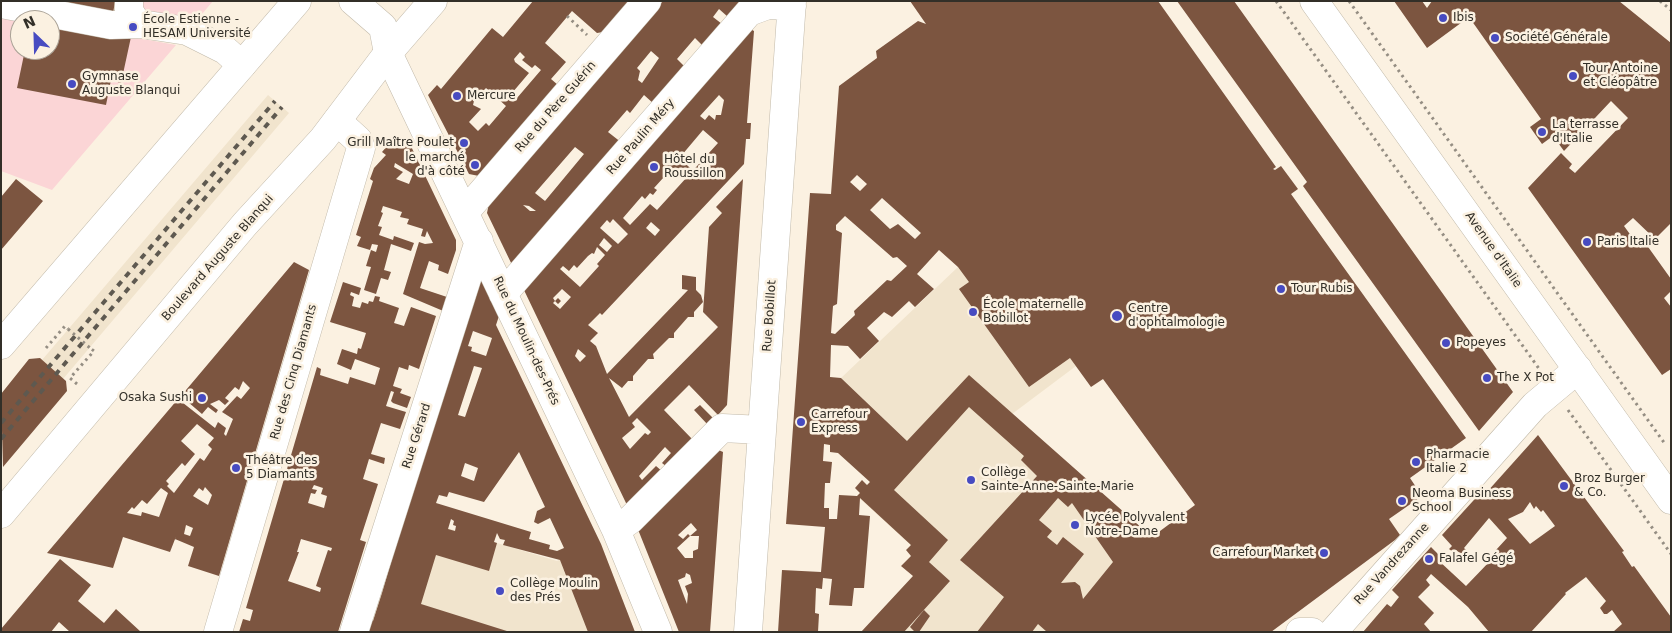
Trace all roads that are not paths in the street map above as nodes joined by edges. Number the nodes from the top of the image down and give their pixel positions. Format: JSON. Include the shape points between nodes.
{"nodes":[{"id":1,"x":297,"y":1,"type":"edge"},
{"id":2,"x":353,"y":1,"type":"edge"},
{"id":3,"x":433,"y":1,"type":"edge"},
{"id":4,"x":647,"y":1,"type":"edge"},
{"id":5,"x":1314,"y":1,"type":"edge"},
{"id":6,"x":1,"y":4,"type":"edge"},
{"id":7,"x":792,"y":4,"type":"edge"},
{"id":8,"x":135,"y":12,"type":"edge"},
{"id":9,"x":388,"y":53,"type":"junction"},
{"id":10,"x":242,"y":65,"type":"junction"},
{"id":11,"x":337,"y":121,"type":"junction"},
{"id":12,"x":465,"y":212,"type":"junction"},
{"id":13,"x":479,"y":241,"type":"junction"},
{"id":14,"x":503,"y":294,"type":"junction"},
{"id":15,"x":1,"y":345,"type":"edge"},
{"id":16,"x":1578,"y":369,"type":"junction"},
{"id":17,"x":762,"y":430,"type":"junction"},
{"id":18,"x":1671,"y":500,"type":"edge"},
{"id":19,"x":1,"y":514,"type":"edge"},
{"id":20,"x":616,"y":530,"type":"junction"},
{"id":21,"x":218,"y":632,"type":"edge"},
{"id":22,"x":354,"y":632,"type":"edge"},
{"id":23,"x":658,"y":632,"type":"edge"},
{"id":24,"x":748,"y":632,"type":"edge"},
{"id":25,"x":1300,"y":632,"type":"edge"},
{"id":26,"x":1312,"y":632,"type":"edge"},
{"id":27,"x":1333,"y":632,"type":"edge"}],
"edges":[{"from":1,"to":10,"type":"street"},
{"from":2,"to":9,"type":"street","name":"Rue du Moulin-des-Prés","via":[[383,27]]},
{"from":3,"to":9,"type":"street","name":"Boulevard Auguste Blanqui"},
{"from":4,"to":12,"type":"street","name":"Rue du Père Guérin"},
{"from":5,"to":16,"type":"street","name":"Avenue d'Italie"},
{"from":6,"to":8,"type":"street","via":[[111,25]]},
{"from":7,"to":14,"type":"street","name":"Rue Paulin Méry","via":[[768,5],[749,12]]},
{"from":7,"to":17,"type":"street","name":"Rue Bobillot"},
{"from":8,"to":10,"type":"street","via":[[195,34],[225,50]]},
{"from":9,"to":11,"type":"street","name":"Boulevard Auguste Blanqui"},
{"from":9,"to":12,"type":"street","name":"Rue du Moulin-des-Prés"},
{"from":10,"to":15,"type":"street"},
{"from":11,"to":19,"type":"street","name":"Boulevard Auguste Blanqui","via":[[245,224]]},
{"from":11,"to":21,"type":"street","name":"Rue des Cinq Diamants","via":[[358,140],[361,148]]},
{"from":12,"to":13,"type":"street","name":"Rue du Moulin-des-Prés"},
{"from":13,"to":14,"type":"street","name":"Rue du Moulin-des-Prés"},
{"from":13,"to":22,"type":"street","name":"Rue Gérard"},
{"from":14,"to":20,"type":"street","name":"Rue du Moulin-des-Prés"},
{"from":16,"to":18,"type":"street","name":"Avenue d'Italie"},
{"from":16,"to":27,"type":"street","name":"Rue Vandrezanne","via":[[1535,405]]},
{"from":17,"to":20,"type":"street","via":[[722,428],[630,520]]},
{"from":17,"to":24,"type":"street","name":"Rue Bobillot"},
{"from":20,"to":23,"type":"street","name":"Rue du Moulin-des-Prés"},
{"from":25,"to":26,"type":"street"}]}
